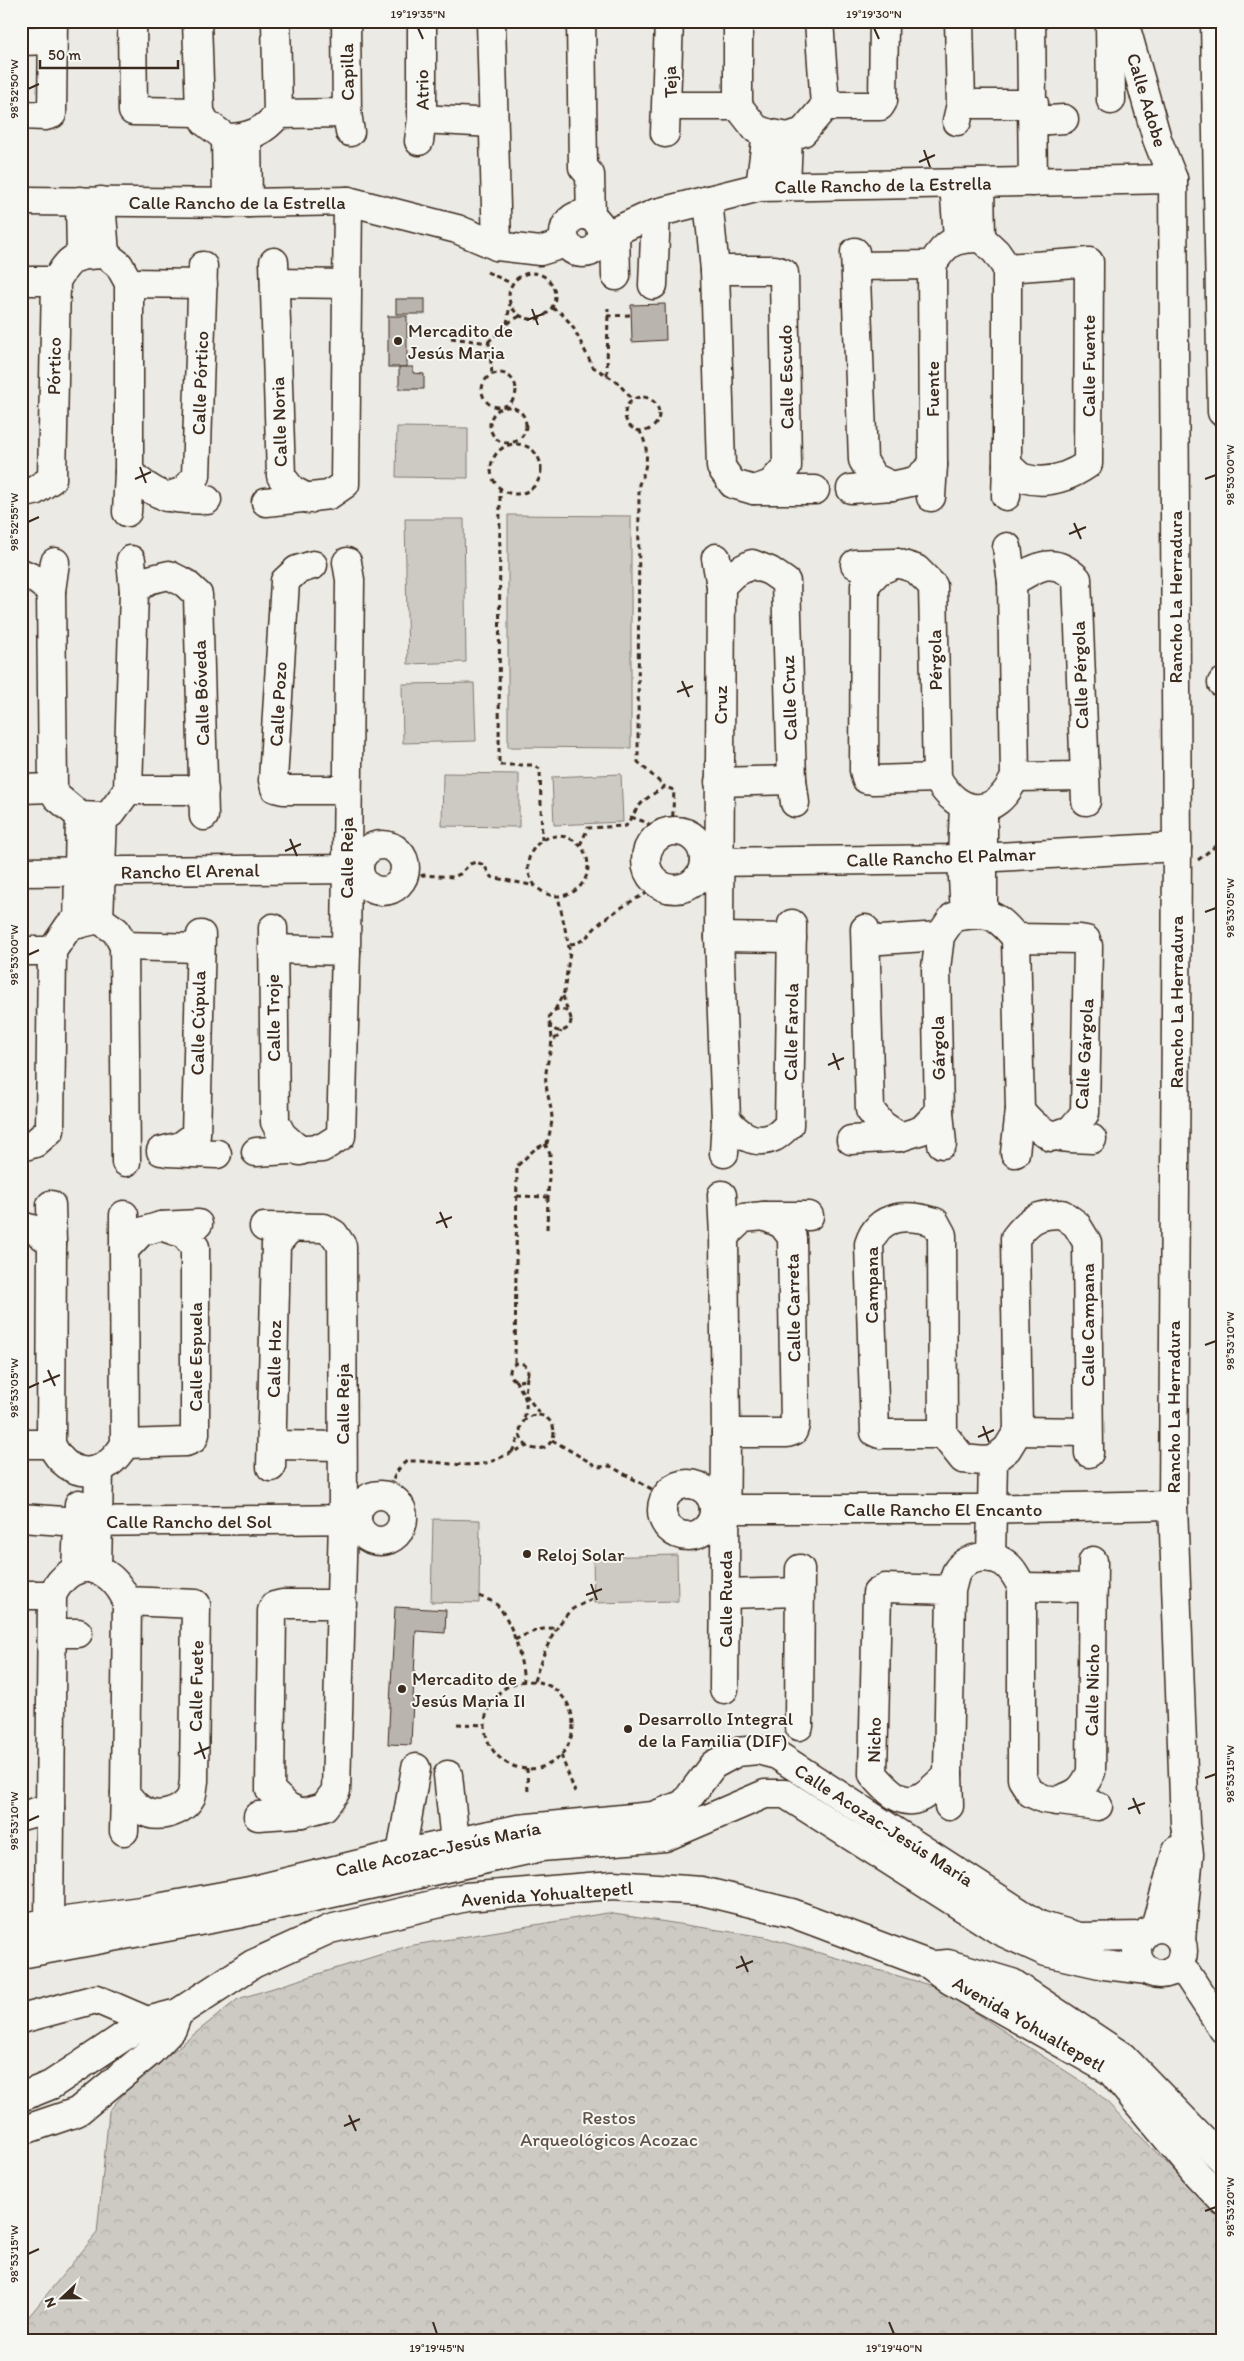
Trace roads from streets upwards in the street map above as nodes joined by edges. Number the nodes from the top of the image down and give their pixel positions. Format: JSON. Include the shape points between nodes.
{"nodes":[{"id":1,"x":132,"y":21,"type":"edge"},
{"id":2,"x":197,"y":21,"type":"edge"},
{"id":3,"x":276,"y":21,"type":"edge"},
{"id":4,"x":346,"y":21,"type":"edge"},
{"id":5,"x":422,"y":21,"type":"edge"},
{"id":6,"x":491,"y":21,"type":"edge"},
{"id":7,"x":581,"y":21,"type":"edge"},
{"id":8,"x":670,"y":21,"type":"edge"},
{"id":9,"x":738,"y":21,"type":"edge"},
{"id":10,"x":819,"y":21,"type":"edge"},
{"id":11,"x":884,"y":21,"type":"edge"},
{"id":12,"x":959,"y":21,"type":"edge"},
{"id":13,"x":1031,"y":21,"type":"edge"},
{"id":14,"x":1110,"y":21,"type":"edge"},
{"id":15,"x":1124,"y":21,"type":"edge"},
{"id":16,"x":1215,"y":21,"type":"edge"},
{"id":17,"x":52,"y":31,"type":"edge"},
{"id":18,"x":21,"y":41,"type":"edge"},
{"id":19,"x":1111,"y":100,"type":"dead end"},
{"id":20,"x":668,"y":106,"type":"junction"},
{"id":21,"x":738,"y":106,"type":"junction"},
{"id":22,"x":824,"y":106,"type":"junction"},
{"id":23,"x":200,"y":112,"type":"junction"},
{"id":24,"x":1034,"y":112,"type":"junction"},
{"id":25,"x":278,"y":114,"type":"junction"},
{"id":26,"x":21,"y":115,"type":"edge"},
{"id":27,"x":1064,"y":119,"type":"dead end"},
{"id":28,"x":492,"y":123,"type":"junction"},
{"id":29,"x":665,"y":132,"type":"dead end"},
{"id":30,"x":1220,"y":134,"type":"edge"},
{"id":31,"x":777,"y":135,"type":"junction"},
{"id":32,"x":237,"y":137,"type":"junction"},
{"id":33,"x":1173,"y":179,"type":"junction"},
{"id":34,"x":1033,"y":182,"type":"junction"},
{"id":35,"x":967,"y":183,"type":"junction"},
{"id":36,"x":773,"y":187,"type":"junction"},
{"id":37,"x":708,"y":200,"type":"junction"},
{"id":38,"x":21,"y":201,"type":"edge"},
{"id":39,"x":90,"y":201,"type":"junction"},
{"id":40,"x":348,"y":202,"type":"junction"},
{"id":41,"x":238,"y":203,"type":"junction"},
{"id":42,"x":656,"y":214,"type":"junction"},
{"id":43,"x":589,"y":230,"type":"junction"},
{"id":44,"x":969,"y":238,"type":"junction"},
{"id":45,"x":497,"y":246,"type":"junction"},
{"id":46,"x":93,"y":254,"type":"junction"},
{"id":47,"x":1220,"y":256,"type":"edge"},
{"id":48,"x":932,"y":265,"type":"junction"},
{"id":49,"x":1007,"y":268,"type":"junction"},
{"id":50,"x":715,"y":270,"type":"junction"},
{"id":51,"x":616,"y":276,"type":"dead end"},
{"id":52,"x":21,"y":281,"type":"edge"},
{"id":53,"x":56,"y":281,"type":"junction"},
{"id":54,"x":129,"y":282,"type":"junction"},
{"id":55,"x":347,"y":284,"type":"junction"},
{"id":56,"x":653,"y":285,"type":"dead end"},
{"id":57,"x":1222,"y":369,"type":"edge"},
{"id":58,"x":1222,"y":412,"type":"edge"},
{"id":59,"x":157,"y":456,"type":"junction"},
{"id":60,"x":933,"y":465,"type":"junction"},
{"id":61,"x":1008,"y":465,"type":"junction"},
{"id":62,"x":721,"y":468,"type":"junction"},
{"id":63,"x":1099,"y":480,"type":"dead end"},
{"id":64,"x":1050,"y":481,"type":"junction"},
{"id":65,"x":892,"y":486,"type":"junction"},
{"id":66,"x":850,"y":489,"type":"dead end"},
{"id":67,"x":754,"y":490,"type":"junction"},
{"id":68,"x":814,"y":490,"type":"dead end"},
{"id":69,"x":21,"y":494,"type":"edge"},
{"id":70,"x":1006,"y":496,"type":"dead end"},
{"id":71,"x":166,"y":497,"type":"junction"},
{"id":72,"x":931,"y":497,"type":"dead end"},
{"id":73,"x":719,"y":498,"type":"dead end"},
{"id":74,"x":309,"y":499,"type":"junction"},
{"id":75,"x":207,"y":500,"type":"dead end"},
{"id":76,"x":266,"y":502,"type":"dead end"},
{"id":77,"x":127,"y":512,"type":"dead end"},
{"id":78,"x":1007,"y":547,"type":"dead end"},
{"id":79,"x":716,"y":558,"type":"dead end"},
{"id":80,"x":131,"y":560,"type":"dead end"},
{"id":81,"x":54,"y":562,"type":"dead end"},
{"id":82,"x":897,"y":563,"type":"junction"},
{"id":83,"x":855,"y":564,"type":"dead end"},
{"id":84,"x":281,"y":565,"type":"dead end"},
{"id":85,"x":313,"y":565,"type":"junction"},
{"id":86,"x":1094,"y":566,"type":"dead end"},
{"id":87,"x":761,"y":567,"type":"junction"},
{"id":88,"x":797,"y":567,"type":"dead end"},
{"id":89,"x":1066,"y":568,"type":"junction"},
{"id":90,"x":21,"y":573,"type":"edge"},
{"id":91,"x":1012,"y":582,"type":"junction"},
{"id":92,"x":721,"y":586,"type":"junction"},
{"id":93,"x":51,"y":590,"type":"junction"},
{"id":94,"x":134,"y":591,"type":"junction"},
{"id":95,"x":1015,"y":777,"type":"junction"},
{"id":96,"x":938,"y":778,"type":"junction"},
{"id":97,"x":719,"y":782,"type":"junction"},
{"id":98,"x":53,"y":788,"type":"junction"},
{"id":99,"x":21,"y":789,"type":"edge"},
{"id":100,"x":128,"y":790,"type":"junction"},
{"id":101,"x":204,"y":790,"type":"junction"},
{"id":102,"x":346,"y":790,"type":"junction"},
{"id":103,"x":973,"y":808,"type":"junction"},
{"id":104,"x":92,"y":816,"type":"junction"},
{"id":105,"x":204,"y":816,"type":"dead end"},
{"id":106,"x":1177,"y":847,"type":"junction"},
{"id":107,"x":972,"y":858,"type":"junction"},
{"id":108,"x":712,"y":861,"type":"junction"},
{"id":109,"x":353,"y":869,"type":"junction"},
{"id":110,"x":21,"y":872,"type":"edge"},
{"id":111,"x":90,"y":872,"type":"junction"},
{"id":112,"x":403,"y":879,"type":"road end"},
{"id":113,"x":974,"y":914,"type":"junction"},
{"id":114,"x":89,"y":921,"type":"junction"},
{"id":115,"x":940,"y":936,"type":"junction"},
{"id":116,"x":719,"y":937,"type":"junction"},
{"id":117,"x":124,"y":946,"type":"junction"},
{"id":118,"x":21,"y":951,"type":"edge"},
{"id":119,"x":52,"y":951,"type":"junction"},
{"id":120,"x":346,"y":951,"type":"junction"},
{"id":121,"x":1009,"y":955,"type":"junction"},
{"id":122,"x":1020,"y":1110,"type":"junction"},
{"id":123,"x":939,"y":1112,"type":"junction"},
{"id":124,"x":726,"y":1119,"type":"junction"},
{"id":125,"x":127,"y":1135,"type":"junction"},
{"id":126,"x":900,"y":1137,"type":"junction"},
{"id":127,"x":1051,"y":1137,"type":"junction"},
{"id":128,"x":1092,"y":1139,"type":"dead end"},
{"id":129,"x":852,"y":1140,"type":"dead end"},
{"id":130,"x":942,"y":1144,"type":"dead end"},
{"id":131,"x":21,"y":1147,"type":"edge"},
{"id":132,"x":161,"y":1151,"type":"junction"},
{"id":133,"x":300,"y":1151,"type":"junction"},
{"id":134,"x":256,"y":1152,"type":"dead end"},
{"id":135,"x":724,"y":1153,"type":"dead end"},
{"id":136,"x":1015,"y":1153,"type":"dead end"},
{"id":137,"x":217,"y":1154,"type":"dead end"},
{"id":138,"x":126,"y":1162,"type":"dead end"},
{"id":139,"x":722,"y":1195,"type":"dead end"},
{"id":140,"x":51,"y":1205,"type":"dead end"},
{"id":141,"x":863,"y":1213,"type":"dead end"},
{"id":142,"x":124,"y":1215,"type":"dead end"},
{"id":143,"x":764,"y":1216,"type":"junction"},
{"id":144,"x":809,"y":1216,"type":"dead end"},
{"id":145,"x":901,"y":1217,"type":"junction"},
{"id":146,"x":198,"y":1224,"type":"dead end"},
{"id":147,"x":21,"y":1226,"type":"edge"},
{"id":148,"x":161,"y":1226,"type":"junction"},
{"id":149,"x":264,"y":1227,"type":"dead end"},
{"id":150,"x":300,"y":1227,"type":"junction"},
{"id":151,"x":724,"y":1236,"type":"junction"},
{"id":152,"x":52,"y":1243,"type":"junction"},
{"id":153,"x":130,"y":1263,"type":"junction"},
{"id":154,"x":1018,"y":1432,"type":"junction"},
{"id":155,"x":726,"y":1433,"type":"junction"},
{"id":156,"x":943,"y":1434,"type":"junction"},
{"id":157,"x":21,"y":1444,"type":"edge"},
{"id":158,"x":50,"y":1444,"type":"junction"},
{"id":159,"x":124,"y":1444,"type":"junction"},
{"id":160,"x":342,"y":1446,"type":"junction"},
{"id":161,"x":983,"y":1461,"type":"junction"},
{"id":162,"x":90,"y":1471,"type":"junction"},
{"id":163,"x":1173,"y":1505,"type":"junction"},
{"id":164,"x":719,"y":1509,"type":"junction"},
{"id":165,"x":982,"y":1509,"type":"junction"},
{"id":166,"x":21,"y":1518,"type":"edge"},
{"id":167,"x":350,"y":1520,"type":"junction"},
{"id":168,"x":88,"y":1522,"type":"junction"},
{"id":169,"x":983,"y":1558,"type":"junction"},
{"id":170,"x":1093,"y":1561,"type":"dead end"},
{"id":171,"x":86,"y":1570,"type":"junction"},
{"id":172,"x":1022,"y":1587,"type":"junction"},
{"id":173,"x":1093,"y":1588,"type":"junction"},
{"id":174,"x":951,"y":1590,"type":"junction"},
{"id":175,"x":725,"y":1594,"type":"junction"},
{"id":176,"x":21,"y":1595,"type":"edge"},
{"id":177,"x":52,"y":1595,"type":"junction"},
{"id":178,"x":127,"y":1601,"type":"junction"},
{"id":179,"x":342,"y":1604,"type":"junction"},
{"id":180,"x":724,"y":1689,"type":"dead end"},
{"id":181,"x":799,"y":1726,"type":"dead end"},
{"id":182,"x":416,"y":1768,"type":"dead end"},
{"id":183,"x":948,"y":1774,"type":"junction"},
{"id":184,"x":448,"y":1775,"type":"dead end"},
{"id":185,"x":1022,"y":1779,"type":"junction"},
{"id":186,"x":131,"y":1781,"type":"junction"},
{"id":187,"x":1056,"y":1801,"type":"junction"},
{"id":188,"x":849,"y":1802,"type":"junction"},
{"id":189,"x":949,"y":1806,"type":"dead end"},
{"id":190,"x":1098,"y":1806,"type":"dead end"},
{"id":191,"x":50,"y":1808,"type":"junction"},
{"id":192,"x":1023,"y":1811,"type":"dead end"},
{"id":193,"x":302,"y":1813,"type":"junction"},
{"id":194,"x":165,"y":1814,"type":"junction"},
{"id":195,"x":21,"y":1816,"type":"edge"},
{"id":196,"x":258,"y":1816,"type":"dead end"},
{"id":197,"x":200,"y":1820,"type":"dead end"},
{"id":198,"x":1185,"y":1824,"type":"junction"},
{"id":199,"x":834,"y":1826,"type":"junction"},
{"id":200,"x":124,"y":1831,"type":"dead end"},
{"id":201,"x":455,"y":1842,"type":"junction"},
{"id":202,"x":402,"y":1865,"type":"junction"},
{"id":203,"x":142,"y":1921,"type":"junction"},
{"id":204,"x":49,"y":1924,"type":"junction"},
{"id":205,"x":21,"y":1927,"type":"edge"},
{"id":206,"x":1149,"y":1932,"type":"junction"},
{"id":207,"x":1181,"y":1940,"type":"junction"},
{"id":208,"x":21,"y":1954,"type":"edge"},
{"id":209,"x":1161,"y":1970,"type":"junction"},
{"id":210,"x":178,"y":2013,"type":"junction"},
{"id":211,"x":21,"y":2019,"type":"edge"},
{"id":212,"x":147,"y":2021,"type":"junction"},
{"id":213,"x":1223,"y":2029,"type":"edge"},
{"id":214,"x":92,"y":2060,"type":"junction"},
{"id":215,"x":1117,"y":2064,"type":"junction"},
{"id":216,"x":112,"y":2083,"type":"junction"},
{"id":217,"x":21,"y":2097,"type":"edge"},
{"id":218,"x":21,"y":2131,"type":"edge"},
{"id":219,"x":1223,"y":2160,"type":"edge"},
{"id":220,"x":1223,"y":2201,"type":"edge"}],
"edges":[{"from":1,"to":23,"type":"street","via":[[133,111]]},
{"from":2,"to":23,"type":"street"},
{"from":3,"to":25,"type":"street"},
{"from":4,"to":25,"type":"street","name":"Capilla","via":[[349,122]]},
{"from":5,"to":28,"type":"street","name":"Atrio","via":[[420,130]]},
{"from":6,"to":28,"type":"street"},
{"from":7,"to":43,"type":"street","via":[[582,167],[574,176]]},
{"from":8,"to":20,"type":"street","name":"Teja"},
{"from":9,"to":21,"type":"street"},
{"from":10,"to":22,"type":"street"},
{"from":11,"to":22,"type":"street","via":[[883,101],[880,106]]},
{"from":12,"to":24,"type":"street","via":[[959,113]]},
{"from":13,"to":24,"type":"street"},
{"from":14,"to":19,"type":"street","name":"Calle Adobe"},
{"from":15,"to":33,"type":"street","name":"Calle Adobe"},
{"from":16,"to":30,"type":"street"},
{"from":17,"to":18,"type":"street"},
{"from":17,"to":26,"type":"street","via":[[52,114]]},
{"from":20,"to":21,"type":"street","name":"Teja"},
{"from":20,"to":29,"type":"street"},
{"from":21,"to":31,"type":"street","via":[[756,129]]},
{"from":22,"to":31,"type":"street","via":[[803,132]]},
{"from":23,"to":32,"type":"street","via":[[205,122]]},
{"from":24,"to":27,"type":"street"},
{"from":24,"to":34,"type":"street"},
{"from":25,"to":32,"type":"street","via":[[270,124]]},
{"from":28,"to":45,"type":"street"},
{"from":30,"to":47,"type":"street"},
{"from":31,"to":36,"type":"street"},
{"from":32,"to":41,"type":"street"},
{"from":33,"to":34,"type":"street","name":"Calle Rancho de la Estrella"},
{"from":33,"to":106,"type":"street","name":"Rancho La Herradura"},
{"from":34,"to":35,"type":"street","name":"Calle Rancho de la Estrella"},
{"from":35,"to":36,"type":"street","name":"Calle Rancho de la Estrella"},
{"from":35,"to":44,"type":"street"},
{"from":36,"to":37,"type":"street","name":"Calle Rancho de la Estrella"},
{"from":37,"to":42,"type":"street","name":"Calle Rancho de la Estrella"},
{"from":37,"to":50,"type":"street"},
{"from":38,"to":39,"type":"street","name":"Calle Rancho de la Estrella"},
{"from":39,"to":41,"type":"street","name":"Calle Rancho de la Estrella"},
{"from":39,"to":46,"type":"street"},
{"from":40,"to":41,"type":"street","name":"Calle Rancho de la Estrella"},
{"from":40,"to":45,"type":"street","name":"Calle Rancho de la Estrella","via":[[457,229]]},
{"from":40,"to":55,"type":"street"},
{"from":42,"to":43,"type":"street","name":"Calle Rancho de la Estrella"},
{"from":42,"to":56,"type":"street"},
{"from":43,"to":45,"type":"street","name":"Calle Rancho de la Estrella","via":[[540,251]]},
{"from":43,"to":51,"type":"street"},
{"from":44,"to":48,"type":"street","via":[[939,253]]},
{"from":44,"to":49,"type":"street","via":[[996,252]]},
{"from":46,"to":53,"type":"street","via":[[66,263]]},
{"from":46,"to":54,"type":"street","via":[[119,265]]},
{"from":47,"to":57,"type":"street"},
{"from":48,"to":60,"type":"street","name":"Fuente"},
{"from":48,"to":65,"type":"street","via":[[856,259],[863,460],[873,477]]},
{"from":49,"to":61,"type":"street"},
{"from":49,"to":64,"type":"street","name":"Calle Fuente","via":[[1089,262],[1088,464],[1072,474]]},
{"from":50,"to":62,"type":"street"},
{"from":50,"to":67,"type":"street","name":"Calle Escudo","via":[[775,270],[784,273],[787,466],[771,484]]},
{"from":52,"to":53,"type":"street"},
{"from":53,"to":69,"type":"street","name":"Pórtico","via":[[66,311],[48,473],[34,491]]},
{"from":54,"to":59,"type":"street","via":[[119,313]]},
{"from":54,"to":59,"type":"street","name":"Calle Pórtico","via":[[203,275]]},
{"from":55,"to":74,"type":"street","via":[[337,426],[345,484],[329,495]]},
{"from":55,"to":74,"type":"street","name":"Calle Noria","via":[[274,272],[285,425],[281,476],[292,490]]},
{"from":57,"to":58,"type":"street"},
{"from":59,"to":71,"type":"street","via":[[145,487]]},
{"from":59,"to":71,"type":"street","name":"Calle Pórtico","via":[[196,476],[184,491]]},
{"from":59,"to":77,"type":"street"},
{"from":60,"to":65,"type":"street","via":[[915,481]]},
{"from":60,"to":72,"type":"street"},
{"from":61,"to":64,"type":"street","name":"Calle Fuente","via":[[1022,478]]},
{"from":61,"to":70,"type":"street"},
{"from":62,"to":67,"type":"street","via":[[733,484]]},
{"from":62,"to":73,"type":"street"},
{"from":63,"to":64,"type":"street"},
{"from":65,"to":66,"type":"street"},
{"from":67,"to":68,"type":"street"},
{"from":71,"to":75,"type":"street"},
{"from":74,"to":76,"type":"street"},
{"from":78,"to":91,"type":"street"},
{"from":79,"to":92,"type":"street"},
{"from":80,"to":94,"type":"street"},
{"from":81,"to":93,"type":"street"},
{"from":82,"to":83,"type":"street"},
{"from":82,"to":96,"type":"street","name":"Pérgola","via":[[932,574]]},
{"from":82,"to":96,"type":"street","via":[[878,571],[865,585],[864,770],[866,779]]},
{"from":84,"to":85,"type":"street"},
{"from":85,"to":102,"type":"street","name":"Calle Reja","via":[[349,571]]},
{"from":85,"to":102,"type":"street","name":"Calle Pozo","via":[[297,570],[285,581],[275,788]]},
{"from":86,"to":89,"type":"street"},
{"from":87,"to":88,"type":"street"},
{"from":87,"to":92,"type":"street","via":[[733,574]]},
{"from":87,"to":97,"type":"street","name":"Calle Cruz","via":[[786,582],[793,792]]},
{"from":89,"to":91,"type":"street","via":[[1052,564]]},
{"from":89,"to":95,"type":"street","name":"Calle Pérgola","via":[[1077,579],[1085,789]]},
{"from":90,"to":93,"type":"street"},
{"from":91,"to":95,"type":"street"},
{"from":92,"to":97,"type":"street","name":"Cruz"},
{"from":93,"to":98,"type":"street","via":[[44,620],[63,761]]},
{"from":94,"to":100,"type":"street","via":[[120,759]]},
{"from":94,"to":101,"type":"street","name":"Calle Bóveda","via":[[148,580],[168,575],[198,595]]},
{"from":95,"to":103,"type":"street","via":[[999,801]]},
{"from":96,"to":103,"type":"street","via":[[952,799]]},
{"from":97,"to":108,"type":"street","name":"Cruz"},
{"from":98,"to":99,"type":"street"},
{"from":98,"to":104,"type":"street","via":[[57,797]]},
{"from":100,"to":101,"type":"street"},
{"from":100,"to":104,"type":"street","via":[[111,812]]},
{"from":101,"to":105,"type":"street"},
{"from":102,"to":109,"type":"street","name":"Calle Reja"},
{"from":103,"to":107,"type":"street"},
{"from":104,"to":111,"type":"street"},
{"from":106,"to":107,"type":"street","name":"Calle Rancho El Palmar"},
{"from":106,"to":163,"type":"street","name":"Rancho La Herradura"},
{"from":107,"to":108,"type":"street","name":"Calle Rancho El Palmar"},
{"from":107,"to":113,"type":"street"},
{"from":108,"to":108,"type":"street","via":[[697,841],[682,832],[663,837],[647,854],[646,863],[654,880],[662,886],[681,889],[691,885]]},
{"from":108,"to":116,"type":"street"},
{"from":109,"to":111,"type":"street","name":"Rancho El Arenal"},
{"from":109,"to":112,"type":"street","via":[[369,849],[384,845],[392,847],[403,857]]},
{"from":109,"to":120,"type":"street","name":"Calle Reja"},
{"from":110,"to":111,"type":"street","name":"Rancho El Arenal"},
{"from":111,"to":114,"type":"street"},
{"from":113,"to":115,"type":"street","via":[[953,917]]},
{"from":113,"to":121,"type":"street","via":[[994,916]]},
{"from":114,"to":117,"type":"street","via":[[116,931]]},
{"from":114,"to":119,"type":"street","via":[[69,926]]},
{"from":115,"to":123,"type":"street","name":"Gárgola","via":[[945,967]]},
{"from":115,"to":126,"type":"street","via":[[866,935],[870,1110],[882,1125]]},
{"from":116,"to":124,"type":"street","via":[[731,1070]]},
{"from":116,"to":124,"type":"street","name":"Calle Farola","via":[[792,931],[784,1071],[789,1125],[774,1137],[755,1139],[738,1134]]},
{"from":117,"to":125,"type":"street","via":[[116,980],[133,1109]]},
{"from":117,"to":132,"type":"street","name":"Calle Cúpula","via":[[200,942],[190,1108],[196,1135],[181,1146]]},
{"from":118,"to":119,"type":"street"},
{"from":119,"to":131,"type":"street","via":[[61,982],[45,1125],[35,1143]]},
{"from":120,"to":133,"type":"street","name":"Calle Reja","via":[[334,1082],[341,1136],[322,1148]]},
{"from":120,"to":133,"type":"street","name":"Calle Troje","via":[[273,938],[284,1077],[275,1122],[282,1135]]},
{"from":121,"to":122,"type":"street"},
{"from":121,"to":127,"type":"street","name":"Calle Gárgola","via":[[1080,938],[1086,940],[1085,1113],[1071,1130]]},
{"from":122,"to":127,"type":"street","via":[[1032,1126]]},
{"from":122,"to":136,"type":"street"},
{"from":123,"to":126,"type":"street","via":[[922,1130]]},
{"from":123,"to":130,"type":"street"},
{"from":124,"to":135,"type":"street"},
{"from":125,"to":132,"type":"street","via":[[143,1146]]},
{"from":125,"to":138,"type":"street"},
{"from":126,"to":129,"type":"street"},
{"from":127,"to":128,"type":"street"},
{"from":132,"to":137,"type":"street"},
{"from":133,"to":134,"type":"street"},
{"from":139,"to":151,"type":"street"},
{"from":140,"to":152,"type":"street"},
{"from":141,"to":145,"type":"street"},
{"from":142,"to":153,"type":"street"},
{"from":143,"to":144,"type":"street"},
{"from":143,"to":151,"type":"street","via":[[743,1218]]},
{"from":143,"to":155,"type":"street","name":"Calle Carreta","via":[[782,1224],[792,1237],[793,1431]]},
{"from":145,"to":156,"type":"street","via":[[935,1222],[942,1235]]},
{"from":145,"to":156,"type":"street","name":"Campana","via":[[885,1222],[874,1231],[869,1244],[875,1432]]},
{"from":146,"to":148,"type":"street"},
{"from":147,"to":152,"type":"street","via":[[40,1233]]},
{"from":148,"to":153,"type":"street","via":[[141,1232]]},
{"from":148,"to":159,"type":"street","name":"Calle Espuela","via":[[184,1234],[195,1247],[188,1269],[193,1440]]},
{"from":149,"to":150,"type":"street"},
{"from":150,"to":160,"type":"street","name":"Calle Reja","via":[[324,1228],[334,1234],[342,1246]]},
{"from":150,"to":160,"type":"street","name":"Calle Hoz","via":[[276,1244],[272,1456]]},
{"from":151,"to":155,"type":"street"},
{"from":152,"to":158,"type":"street","via":[[44,1270]]},
{"from":153,"to":159,"type":"street"},
{"from":154,"to":154,"type":"street","name":"Calle Campana","via":[[1013,1226],[1038,1216],[1062,1214],[1076,1224],[1087,1242],[1089,1443]]},
{"from":154,"to":161,"type":"street","via":[[1008,1449]]},
{"from":155,"to":164,"type":"street","name":"Calle Rueda"},
{"from":156,"to":161,"type":"street","via":[[963,1458]]},
{"from":157,"to":158,"type":"street"},
{"from":158,"to":162,"type":"street","via":[[64,1464]]},
{"from":159,"to":162,"type":"street","via":[[119,1454]]},
{"from":160,"to":167,"type":"street","name":"Calle Reja"},
{"from":161,"to":165,"type":"street"},
{"from":162,"to":168,"type":"street"},
{"from":163,"to":165,"type":"street","name":"Calle Rancho El Encanto"},
{"from":163,"to":198,"type":"street","name":"Rancho La Herradura"},
{"from":164,"to":164,"type":"street","via":[[697,1486],[680,1486],[666,1497],[663,1506],[666,1523],[671,1530],[685,1536],[701,1533]]},
{"from":164,"to":165,"type":"street","name":"Calle Rancho El Encanto"},
{"from":164,"to":175,"type":"street","name":"Calle Rueda"},
{"from":165,"to":169,"type":"street"},
{"from":166,"to":168,"type":"street","name":"Calle Rancho del Sol"},
{"from":167,"to":167,"type":"street","via":[[368,1498],[382,1496],[389,1497],[403,1515],[394,1537],[379,1542],[371,1540]]},
{"from":167,"to":168,"type":"street","name":"Calle Rancho del Sol"},
{"from":167,"to":179,"type":"street","name":"Calle Reja"},
{"from":168,"to":171,"type":"street"},
{"from":169,"to":172,"type":"street","via":[[1003,1561]]},
{"from":169,"to":174,"type":"street","via":[[956,1572]]},
{"from":170,"to":173,"type":"street","name":"Calle Nicho"},
{"from":171,"to":177,"type":"street","via":[[65,1576]]},
{"from":171,"to":178,"type":"street","via":[[106,1574],[120,1586]]},
{"from":172,"to":173,"type":"street"},
{"from":172,"to":185,"type":"street"},
{"from":173,"to":187,"type":"street","name":"Calle Nicho","via":[[1090,1772],[1084,1787]]},
{"from":174,"to":183,"type":"street"},
{"from":174,"to":183,"type":"street","name":"Nicho","via":[[885,1588],[877,1593],[873,1774],[888,1792],[905,1801],[918,1800],[931,1792]]},
{"from":175,"to":180,"type":"street","name":"Calle Rueda"},
{"from":175,"to":181,"type":"street","via":[[800,1580]]},
{"from":176,"to":177,"type":"street"},
{"from":177,"to":191,"type":"street","via":[[65,1633],[40,1776]]},
{"from":178,"to":186,"type":"street","via":[[117,1634]]},
{"from":178,"to":194,"type":"street","name":"Calle Fuete","via":[[196,1604],[186,1767],[191,1796],[184,1806]]},
{"from":179,"to":193,"type":"street","name":"Calle Reja","via":[[328,1771],[336,1791],[324,1807]]},
{"from":179,"to":193,"type":"street","via":[[274,1606],[272,1611],[278,1774],[270,1790],[288,1807]]},
{"from":182,"to":202,"type":"street"},
{"from":183,"to":189,"type":"street"},
{"from":184,"to":201,"type":"street"},
{"from":185,"to":187,"type":"street","via":[[1031,1793]]},
{"from":185,"to":192,"type":"street"},
{"from":186,"to":194,"type":"street","via":[[144,1812]]},
{"from":186,"to":200,"type":"street"},
{"from":187,"to":190,"type":"street"},
{"from":188,"to":199,"type":"street"},
{"from":188,"to":201,"type":"street","name":"Calle Acozac-Jesús María","via":[[776,1755],[758,1750],[737,1752],[712,1765],[684,1804],[653,1816],[518,1828]]},
{"from":188,"to":206,"type":"street","name":"Calle Acozac-Jesús María","via":[[1039,1925],[1079,1936]]},
{"from":191,"to":195,"type":"street"},
{"from":191,"to":204,"type":"street"},
{"from":193,"to":196,"type":"street","name":"Calle Reja"},
{"from":194,"to":197,"type":"street"},
{"from":198,"to":206,"type":"street","name":"Rancho La Herradura"},
{"from":198,"to":207,"type":"street","name":"Rancho La Herradura","via":[[1189,1854]]},
{"from":199,"to":202,"type":"street","name":"Calle Acozac-Jesús María","via":[[785,1794],[765,1794],[665,1837],[541,1847]]},
{"from":199,"to":209,"type":"street","name":"Calle Acozac-Jesús María","via":[[1000,1931],[1046,1952],[1104,1965]]},
{"from":201,"to":202,"type":"street","name":"Calle Acozac-Jesús María"},
{"from":202,"to":203,"type":"street","name":"Calle Acozac-Jesús María","via":[[237,1914]]},
{"from":203,"to":204,"type":"street","name":"Calle Acozac-Jesús María"},
{"from":203,"to":208,"type":"street","name":"Calle Acozac-Jesús María"},
{"from":204,"to":205,"type":"street","name":"Calle Acozac-Jesús María"},
{"from":206,"to":207,"type":"street","via":[[1166,1928]]},
{"from":206,"to":209,"type":"street","via":[[1137,1952],[1139,1960]]},
{"from":207,"to":209,"type":"street","via":[[1182,1959]]},
{"from":209,"to":213,"type":"street","via":[[1187,1974]]},
{"from":210,"to":212,"type":"street","name":"Avenida Yohualtepetl"},
{"from":210,"to":215,"type":"street","name":"Avenida Yohualtepetl","via":[[254,1964],[330,1929],[466,1897],[614,1885],[702,1891],[792,1913],[930,1965],[950,1980]]},
{"from":210,"to":216,"type":"street","name":"Avenida Yohualtepetl","via":[[172,2029]]},
{"from":211,"to":212,"type":"street","via":[[96,1998]]},
{"from":212,"to":214,"type":"street","name":"Avenida Yohualtepetl"},
{"from":214,"to":216,"type":"street"},
{"from":214,"to":217,"type":"street","name":"Avenida Yohualtepetl","via":[[51,2085]]},
{"from":215,"to":219,"type":"street","name":"Avenida Yohualtepetl"},
{"from":215,"to":220,"type":"street","name":"Avenida Yohualtepetl","via":[[1198,2175]]},
{"from":216,"to":218,"type":"street","name":"Avenida Yohualtepetl","via":[[77,2112]]}]}
